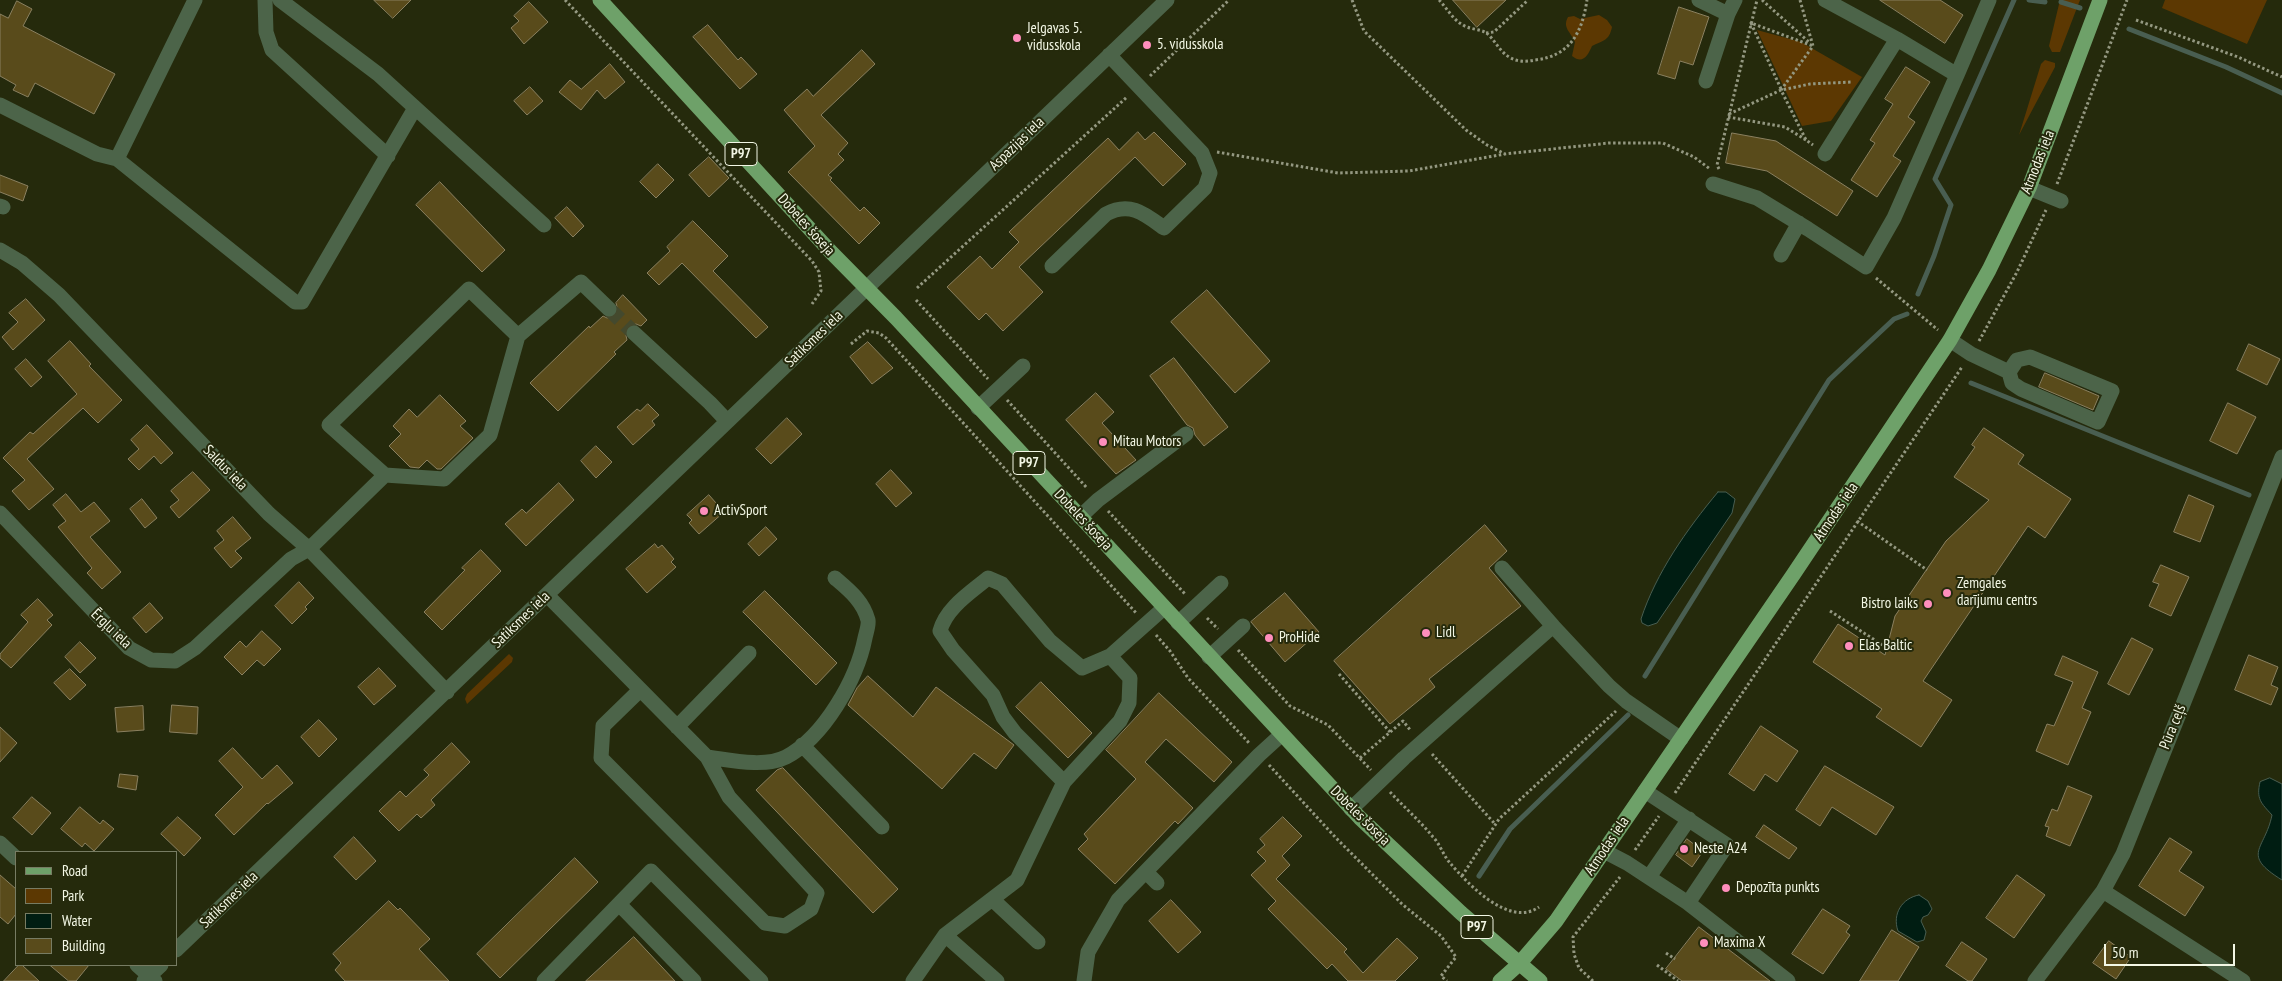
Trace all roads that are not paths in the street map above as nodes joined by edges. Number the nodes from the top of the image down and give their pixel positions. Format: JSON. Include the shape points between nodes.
{"nodes":[{"id":1,"x":195,"y":0,"type":"edge"},
{"id":2,"x":265,"y":0,"type":"edge"},
{"id":3,"x":280,"y":0,"type":"edge"},
{"id":4,"x":600,"y":0,"type":"edge"},
{"id":5,"x":1167,"y":0,"type":"edge"},
{"id":6,"x":1699,"y":0,"type":"edge"},
{"id":7,"x":1826,"y":0,"type":"edge"},
{"id":8,"x":1988,"y":0,"type":"edge"},
{"id":9,"x":2100,"y":0,"type":"edge"},
{"id":10,"x":1732,"y":7,"type":"edge"},
{"id":11,"x":1897,"y":39,"type":"junction"},
{"id":12,"x":1109,"y":55,"type":"junction"},
{"id":13,"x":1957,"y":75,"type":"junction"},
{"id":14,"x":1706,"y":81,"type":"dead end"},
{"id":15,"x":0,"y":105,"type":"edge"},
{"id":16,"x":415,"y":108,"type":"junction"},
{"id":17,"x":1825,"y":154,"type":"road end"},
{"id":18,"x":388,"y":156,"type":"junction"},
{"id":19,"x":117,"y":159,"type":"junction"},
{"id":20,"x":1714,"y":179,"type":"road end"},
{"id":21,"x":2029,"y":188,"type":"junction"},
{"id":22,"x":2062,"y":201,"type":"dead end"},
{"id":23,"x":1799,"y":223,"type":"junction"},
{"id":24,"x":544,"y":225,"type":"dead end"},
{"id":25,"x":0,"y":250,"type":"edge"},
{"id":26,"x":1781,"y":255,"type":"dead end"},
{"id":27,"x":1052,"y":266,"type":"dead end"},
{"id":28,"x":867,"y":289,"type":"junction"},
{"id":29,"x":609,"y":309,"type":"tunnel mouth"},
{"id":30,"x":634,"y":333,"type":"tunnel mouth"},
{"id":31,"x":518,"y":336,"type":"junction"},
{"id":32,"x":1950,"y":340,"type":"junction"},
{"id":33,"x":1022,"y":366,"type":"dead end"},
{"id":34,"x":2009,"y":372,"type":"junction"},
{"id":35,"x":978,"y":408,"type":"junction"},
{"id":36,"x":727,"y":421,"type":"junction"},
{"id":37,"x":1186,"y":434,"type":"dead end"},
{"id":38,"x":2282,"y":457,"type":"edge"},
{"id":39,"x":385,"y":474,"type":"junction"},
{"id":40,"x":0,"y":513,"type":"edge"},
{"id":41,"x":1080,"y":518,"type":"junction"},
{"id":42,"x":309,"y":549,"type":"junction"},
{"id":43,"x":1502,"y":568,"type":"dead end"},
{"id":44,"x":835,"y":578,"type":"dead end"},
{"id":45,"x":1221,"y":583,"type":"dead end"},
{"id":46,"x":547,"y":595,"type":"junction"},
{"id":47,"x":1164,"y":608,"type":"junction"},
{"id":48,"x":1178,"y":623,"type":"junction"},
{"id":49,"x":1243,"y":626,"type":"dead end"},
{"id":50,"x":1553,"y":626,"type":"junction"},
{"id":51,"x":749,"y":653,"type":"dead end"},
{"id":52,"x":1110,"y":656,"type":"junction"},
{"id":53,"x":1209,"y":657,"type":"junction"},
{"id":54,"x":640,"y":690,"type":"junction"},
{"id":55,"x":446,"y":692,"type":"junction"},
{"id":56,"x":676,"y":726,"type":"junction"},
{"id":57,"x":1281,"y":735,"type":"junction"},
{"id":58,"x":1681,"y":739,"type":"junction"},
{"id":59,"x":802,"y":745,"type":"junction"},
{"id":60,"x":707,"y":757,"type":"junction"},
{"id":61,"x":1064,"y":782,"type":"junction"},
{"id":62,"x":1645,"y":792,"type":"junction"},
{"id":63,"x":1351,"y":809,"type":"junction"},
{"id":64,"x":1689,"y":819,"type":"junction"},
{"id":65,"x":882,"y":827,"type":"dead end"},
{"id":66,"x":0,"y":843,"type":"edge"},
{"id":67,"x":1604,"y":851,"type":"junction"},
{"id":68,"x":15,"y":857,"type":"edge"},
{"id":69,"x":1146,"y":872,"type":"junction"},
{"id":70,"x":1649,"y":877,"type":"junction"},
{"id":71,"x":1157,"y":883,"type":"dead end"},
{"id":72,"x":2103,"y":891,"type":"junction"},
{"id":73,"x":992,"y":899,"type":"junction"},
{"id":74,"x":619,"y":904,"type":"junction"},
{"id":75,"x":1688,"y":904,"type":"junction"},
{"id":76,"x":945,"y":935,"type":"junction"},
{"id":77,"x":1038,"y":942,"type":"dead end"},
{"id":78,"x":178,"y":948,"type":"edge"},
{"id":79,"x":1519,"y":964,"type":"junction"},
{"id":80,"x":138,"y":966,"type":"edge"},
{"id":81,"x":160,"y":966,"type":"edge"},
{"id":82,"x":150,"y":979,"type":"edge"},
{"id":83,"x":544,"y":981,"type":"edge"},
{"id":84,"x":694,"y":981,"type":"edge"},
{"id":85,"x":762,"y":981,"type":"edge"},
{"id":86,"x":913,"y":981,"type":"edge"},
{"id":87,"x":997,"y":981,"type":"edge"},
{"id":88,"x":1084,"y":981,"type":"edge"},
{"id":89,"x":1500,"y":981,"type":"edge"},
{"id":90,"x":1540,"y":981,"type":"edge"},
{"id":91,"x":1788,"y":981,"type":"edge"},
{"id":92,"x":2035,"y":981,"type":"edge"},
{"id":93,"x":2243,"y":981,"type":"edge"}],
"edges":[{"from":1,"to":19,"type":"street"},
{"from":2,"to":18,"type":"street","via":[[266,32],[272,50]]},
{"from":3,"to":16,"type":"street","via":[[378,74]]},
{"from":4,"to":28,"type":"main road","name":"Dobeles šoseja","number":"P97"},
{"from":5,"to":12,"type":"street","name":"Aspazijas iela"},
{"from":6,"to":10,"type":"street"},
{"from":7,"to":11,"type":"street"},
{"from":8,"to":13,"type":"street"},
{"from":9,"to":21,"type":"main road","name":"Atmodas iela"},
{"from":10,"to":14,"type":"street"},
{"from":11,"to":13,"type":"street"},
{"from":11,"to":17,"type":"street"},
{"from":12,"to":27,"type":"street","via":[[1202,153],[1210,173],[1205,188],[1164,228],[1134,209],[1117,208],[1106,214]]},
{"from":12,"to":28,"type":"street","name":"Aspazijas iela"},
{"from":13,"to":23,"type":"street","via":[[1894,218],[1866,267]]},
{"from":15,"to":19,"type":"street","via":[[97,154]]},
{"from":16,"to":18,"type":"street"},
{"from":16,"to":24,"type":"street"},
{"from":18,"to":19,"type":"street","via":[[302,302],[295,302]]},
{"from":20,"to":23,"type":"street","via":[[1757,198]]},
{"from":21,"to":22,"type":"street"},
{"from":21,"to":32,"type":"main road","name":"Atmodas iela"},
{"from":23,"to":26,"type":"street"},
{"from":25,"to":42,"type":"street","name":"Saldus iela","via":[[22,263],[59,295],[269,514]]},
{"from":28,"to":35,"type":"main road","name":"Dobeles šoseja","number":"P97"},
{"from":28,"to":36,"type":"street","name":"Satiksmes iela"},
{"from":29,"to":31,"type":"street","via":[[582,282]]},
{"from":30,"to":36,"type":"street"},
{"from":31,"to":39,"type":"street","via":[[490,435],[444,480]]},
{"from":31,"to":39,"type":"street","via":[[470,288],[329,425]]},
{"from":32,"to":34,"type":"street"},
{"from":32,"to":58,"type":"main road","name":"Atmodas iela"},
{"from":33,"to":35,"type":"street"},
{"from":34,"to":34,"type":"street","via":[[2012,383],[2021,389],[2098,422],[2112,391],[2030,357],[2017,360]]},
{"from":35,"to":41,"type":"main road","name":"Dobeles šoseja","number":"P97"},
{"from":36,"to":46,"type":"street","name":"Satiksmes iela"},
{"from":37,"to":41,"type":"street","via":[[1098,500]]},
{"from":38,"to":72,"type":"street","name":"Pūra ceļš","via":[[2123,854]]},
{"from":39,"to":42,"type":"street","name":"Ērgļu iela"},
{"from":40,"to":42,"type":"street","name":"Ērgļu iela","via":[[116,636],[129,648],[151,660],[175,660],[195,648],[290,559]]},
{"from":41,"to":47,"type":"main road","name":"Dobeles šoseja","number":"P97"},
{"from":42,"to":55,"type":"street","name":"Saldus iela"},
{"from":43,"to":50,"type":"street"},
{"from":44,"to":59,"type":"street","via":[[859,599],[868,621],[863,649],[848,685],[827,719]]},
{"from":45,"to":48,"type":"street"},
{"from":46,"to":54,"type":"street"},
{"from":46,"to":55,"type":"street","name":"Satiksmes iela"},
{"from":47,"to":48,"type":"main road","name":"Dobeles šoseja","number":"P97"},
{"from":47,"to":52,"type":"street"},
{"from":48,"to":53,"type":"main road","name":"Dobeles šoseja","number":"P97"},
{"from":49,"to":53,"type":"street"},
{"from":50,"to":58,"type":"street","via":[[1609,686]]},
{"from":50,"to":63,"type":"street"},
{"from":51,"to":56,"type":"street"},
{"from":52,"to":61,"type":"street","via":[[1130,678],[1129,703],[1120,720]]},
{"from":52,"to":61,"type":"street","via":[[1082,668],[1050,641],[1002,584],[988,578],[943,620],[940,631],[993,695],[1015,734]]},
{"from":53,"to":57,"type":"main road","name":"Dobeles šoseja","number":"P97"},
{"from":54,"to":56,"type":"street"},
{"from":54,"to":60,"type":"street","via":[[603,726],[601,758],[765,923],[785,926],[811,909],[817,893],[728,798]]},
{"from":55,"to":78,"type":"street","name":"Satiksmes iela"},
{"from":56,"to":60,"type":"street"},
{"from":57,"to":63,"type":"main road","name":"Dobeles šoseja","number":"P97"},
{"from":57,"to":69,"type":"street"},
{"from":58,"to":62,"type":"main road","name":"Atmodas iela"},
{"from":59,"to":60,"type":"street","via":[[785,758],[756,763]]},
{"from":59,"to":65,"type":"street"},
{"from":61,"to":73,"type":"street","via":[[1017,880]]},
{"from":62,"to":64,"type":"street"},
{"from":62,"to":67,"type":"main road","name":"Atmodas iela"},
{"from":63,"to":79,"type":"main road","name":"Dobeles šoseja","number":"P97"},
{"from":64,"to":70,"type":"street"},
{"from":64,"to":75,"type":"street","via":[[1727,845]]},
{"from":66,"to":68,"type":"street"},
{"from":67,"to":70,"type":"street"},
{"from":67,"to":79,"type":"main road","name":"Atmodas iela","via":[[1556,921]]},
{"from":69,"to":71,"type":"street"},
{"from":69,"to":88,"type":"street","via":[[1118,900],[1088,952]]},
{"from":70,"to":75,"type":"street"},
{"from":72,"to":92,"type":"street","name":"Pūra ceļš"},
{"from":72,"to":93,"type":"street"},
{"from":73,"to":76,"type":"street"},
{"from":73,"to":77,"type":"street"},
{"from":74,"to":83,"type":"street"},
{"from":74,"to":84,"type":"street"},
{"from":74,"to":85,"type":"street","via":[[651,871]]},
{"from":75,"to":91,"type":"street"},
{"from":76,"to":86,"type":"street"},
{"from":76,"to":87,"type":"street"},
{"from":79,"to":89,"type":"main road","name":"Atmodas iela"},
{"from":79,"to":90,"type":"main road","name":"Dobeles šoseja","number":"P97"},
{"from":80,"to":82,"type":"street"},
{"from":81,"to":82,"type":"street"}]}
